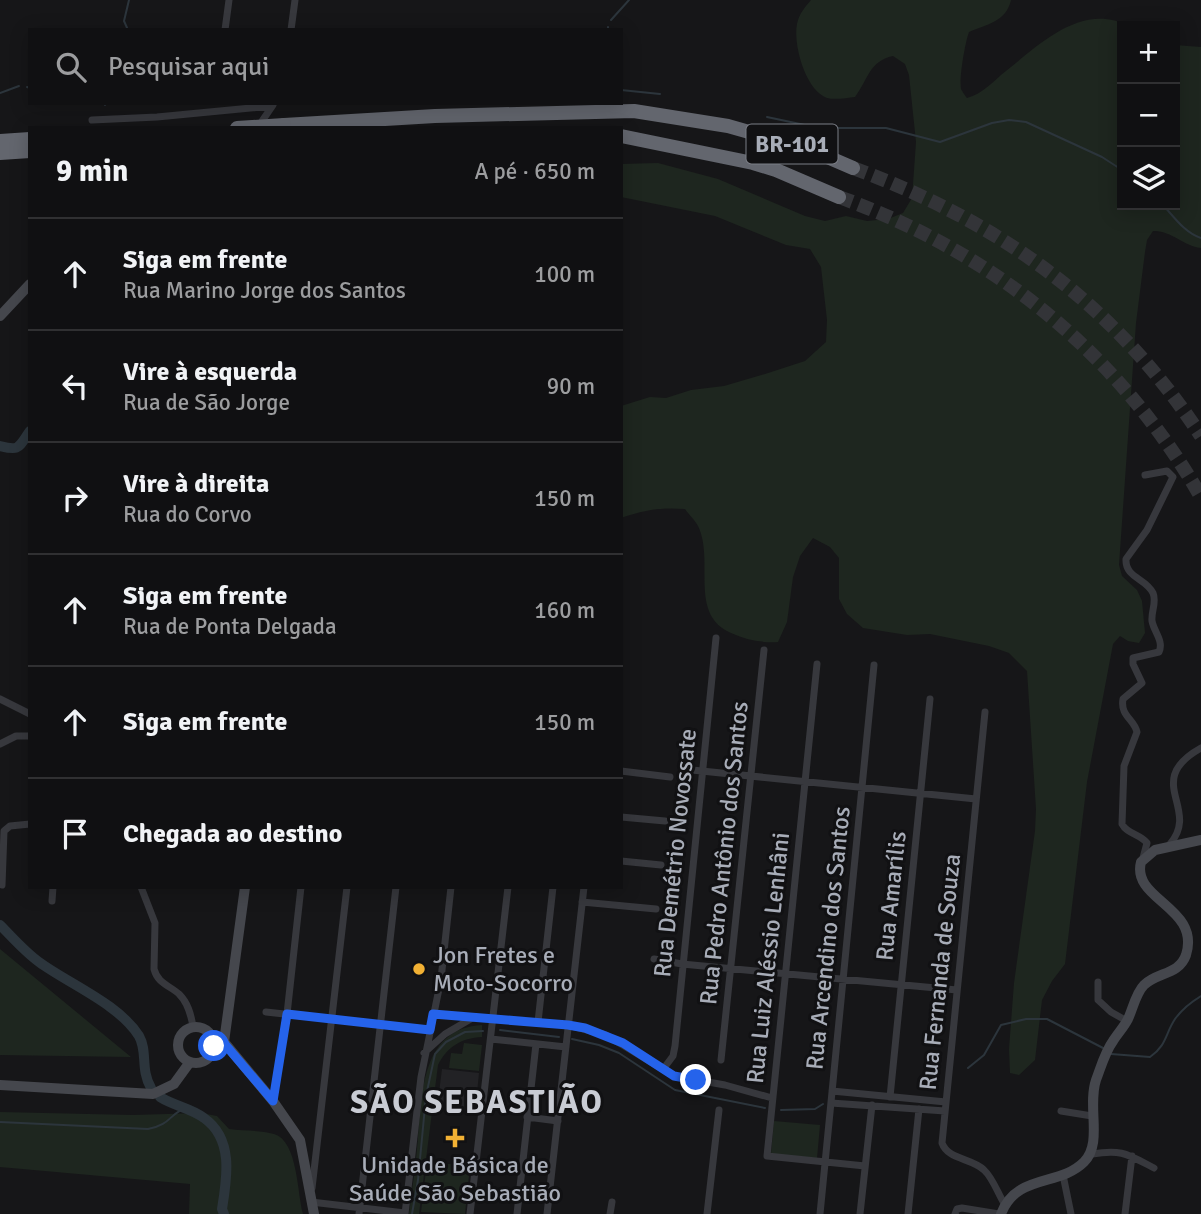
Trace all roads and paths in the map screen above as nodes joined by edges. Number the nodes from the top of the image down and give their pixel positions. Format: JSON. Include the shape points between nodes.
{"nodes":[{"id":1,"x":229,"y":0,"type":"edge"},
{"id":2,"x":295,"y":0,"type":"edge"},
{"id":3,"x":225,"y":28,"type":"edge"},
{"id":4,"x":291,"y":28,"type":"edge"},
{"id":5,"x":273,"y":105,"type":"edge"},
{"id":6,"x":220,"y":106,"type":"edge"},
{"id":7,"x":92,"y":120,"type":"dead end"},
{"id":8,"x":258,"y":126,"type":"edge"},
{"id":9,"x":260,"y":126,"type":"edge"},
{"id":10,"x":623,"y":136,"type":"edge"},
{"id":11,"x":28,"y":139,"type":"edge"},
{"id":12,"x":0,"y":141,"type":"edge"},
{"id":13,"x":28,"y":152,"type":"edge"},
{"id":14,"x":0,"y":153,"type":"edge"},
{"id":15,"x":853,"y":168,"type":"tunnel mouth"},
{"id":16,"x":839,"y":197,"type":"tunnel mouth"},
{"id":17,"x":28,"y":286,"type":"edge"},
{"id":18,"x":0,"y":316,"type":"edge"},
{"id":19,"x":1145,"y":475,"type":"dead end"},
{"id":20,"x":716,"y":638,"type":"dead end"},
{"id":21,"x":764,"y":650,"type":"dead end"},
{"id":22,"x":817,"y":664,"type":"dead end"},
{"id":23,"x":874,"y":665,"type":"dead end"},
{"id":24,"x":0,"y":699,"type":"edge"},
{"id":25,"x":930,"y":699,"type":"dead end"},
{"id":26,"x":985,"y":712,"type":"dead end"},
{"id":27,"x":28,"y":713,"type":"edge"},
{"id":28,"x":28,"y":736,"type":"edge"},
{"id":29,"x":0,"y":744,"type":"edge"},
{"id":30,"x":1201,"y":748,"type":"edge"},
{"id":31,"x":682,"y":769,"type":"dead end"},
{"id":32,"x":623,"y":771,"type":"edge"},
{"id":33,"x":702,"y":772,"type":"junction"},
{"id":34,"x":751,"y":776,"type":"junction"},
{"id":35,"x":670,"y":777,"type":"dead end"},
{"id":36,"x":805,"y":782,"type":"junction"},
{"id":37,"x":862,"y":787,"type":"junction"},
{"id":38,"x":920,"y":793,"type":"junction"},
{"id":39,"x":1185,"y":796,"type":"dead end"},
{"id":40,"x":976,"y":799,"type":"junction"},
{"id":41,"x":1189,"y":815,"type":"dead end"},
{"id":42,"x":623,"y":817,"type":"edge"},
{"id":43,"x":665,"y":821,"type":"dead end"},
{"id":44,"x":28,"y":824,"type":"edge"},
{"id":45,"x":1201,"y":839,"type":"edge"},
{"id":46,"x":1167,"y":846,"type":"junction"},
{"id":47,"x":623,"y":861,"type":"edge"},
{"id":48,"x":1141,"y":862,"type":"junction"},
{"id":49,"x":661,"y":865,"type":"dead end"},
{"id":50,"x":2,"y":886,"type":"dead end"},
{"id":51,"x":53,"y":889,"type":"edge"},
{"id":52,"x":142,"y":889,"type":"edge"},
{"id":53,"x":245,"y":889,"type":"edge"},
{"id":54,"x":301,"y":889,"type":"edge"},
{"id":55,"x":347,"y":889,"type":"edge"},
{"id":56,"x":396,"y":889,"type":"edge"},
{"id":57,"x":452,"y":889,"type":"edge"},
{"id":58,"x":508,"y":889,"type":"edge"},
{"id":59,"x":553,"y":889,"type":"edge"},
{"id":60,"x":584,"y":889,"type":"edge"},
{"id":61,"x":52,"y":901,"type":"dead end"},
{"id":62,"x":582,"y":902,"type":"junction"},
{"id":63,"x":656,"y":909,"type":"dead end"},
{"id":64,"x":654,"y":958,"type":"dead end"},
{"id":65,"x":682,"y":964,"type":"junction"},
{"id":66,"x":731,"y":968,"type":"junction"},
{"id":67,"x":785,"y":973,"type":"junction"},
{"id":68,"x":843,"y":979,"type":"junction"},
{"id":69,"x":1098,"y":982,"type":"dead end"},
{"id":70,"x":901,"y":984,"type":"junction"},
{"id":71,"x":957,"y":990,"type":"junction"},
{"id":72,"x":266,"y":1012,"type":"dead end"},
{"id":73,"x":287,"y":1014,"type":"junction"},
{"id":74,"x":433,"y":1014,"type":"junction"},
{"id":75,"x":475,"y":1017,"type":"junction"},
{"id":76,"x":493,"y":1018,"type":"junction"},
{"id":77,"x":332,"y":1019,"type":"junction"},
{"id":78,"x":1127,"y":1021,"type":"junction"},
{"id":79,"x":538,"y":1022,"type":"junction"},
{"id":80,"x":380,"y":1024,"type":"junction"},
{"id":81,"x":568,"y":1025,"type":"junction"},
{"id":82,"x":193,"y":1027,"type":"junction"},
{"id":83,"x":430,"y":1030,"type":"junction"},
{"id":84,"x":491,"y":1038,"type":"junction"},
{"id":85,"x":219,"y":1042,"type":"junction"},
{"id":86,"x":536,"y":1044,"type":"junction"},
{"id":87,"x":566,"y":1047,"type":"junction"},
{"id":88,"x":424,"y":1053,"type":"junction"},
{"id":89,"x":722,"y":1060,"type":"dead end"},
{"id":90,"x":190,"y":1062,"type":"junction"},
{"id":91,"x":664,"y":1068,"type":"junction"},
{"id":92,"x":0,"y":1085,"type":"edge"},
{"id":93,"x":832,"y":1091,"type":"junction"},
{"id":94,"x":890,"y":1097,"type":"junction"},
{"id":95,"x":772,"y":1098,"type":"junction"},
{"id":96,"x":273,"y":1101,"type":"junction"},
{"id":97,"x":946,"y":1102,"type":"junction"},
{"id":98,"x":831,"y":1103,"type":"junction"},
{"id":99,"x":872,"y":1105,"type":"junction"},
{"id":100,"x":919,"y":1109,"type":"junction"},
{"id":101,"x":719,"y":1110,"type":"dead end"},
{"id":102,"x":945,"y":1111,"type":"junction"},
{"id":103,"x":1061,"y":1111,"type":"dead end"},
{"id":104,"x":1092,"y":1116,"type":"junction"},
{"id":105,"x":527,"y":1117,"type":"junction"},
{"id":106,"x":558,"y":1121,"type":"junction"},
{"id":107,"x":1091,"y":1154,"type":"junction"},
{"id":108,"x":1132,"y":1156,"type":"junction"},
{"id":109,"x":825,"y":1162,"type":"junction"},
{"id":110,"x":865,"y":1166,"type":"junction"},
{"id":111,"x":1154,"y":1168,"type":"dead end"},
{"id":112,"x":1063,"y":1175,"type":"junction"},
{"id":113,"x":612,"y":1202,"type":"dead end"},
{"id":114,"x":312,"y":1208,"type":"edge"},
{"id":115,"x":359,"y":1211,"type":"edge"},
{"id":116,"x":1002,"y":1211,"type":"edge"},
{"id":117,"x":405,"y":1213,"type":"edge"},
{"id":118,"x":470,"y":1214,"type":"edge"},
{"id":119,"x":517,"y":1214,"type":"edge"},
{"id":120,"x":547,"y":1214,"type":"edge"},
{"id":121,"x":610,"y":1214,"type":"edge"},
{"id":122,"x":707,"y":1214,"type":"edge"},
{"id":123,"x":820,"y":1214,"type":"edge"},
{"id":124,"x":860,"y":1214,"type":"edge"},
{"id":125,"x":908,"y":1214,"type":"edge"},
{"id":126,"x":955,"y":1214,"type":"edge"},
{"id":127,"x":1070,"y":1214,"type":"edge"},
{"id":128,"x":1125,"y":1214,"type":"edge"}],
"edges":[{"from":1,"to":3,"type":"street"},
{"from":2,"to":4,"type":"street"},
{"from":5,"to":6,"type":"street"},
{"from":5,"to":8,"type":"street"},
{"from":6,"to":7,"type":"street","via":[[158,117]]},
{"from":9,"to":15,"type":"highway","number":"BR-101","bridge":true,"via":[[634,111],[728,126],[809,149]]},
{"from":10,"to":16,"type":"highway","number":"BR-101","via":[[753,163]]},
{"from":11,"to":12,"type":"highway"},
{"from":13,"to":14,"type":"highway"},
{"from":17,"to":18,"type":"street"},
{"from":19,"to":48,"type":"street","via":[[1167,471],[1173,477],[1147,530],[1126,559],[1128,570],[1153,594],[1153,622],[1161,648],[1155,654],[1133,658],[1142,683],[1127,694],[1122,705],[1137,732],[1124,766],[1122,824],[1147,843]]},
{"from":20,"to":33,"type":"street","name":"Rua Demétrio Novossate"},
{"from":21,"to":34,"type":"street","name":"Rua Pedro Antônio dos Santos"},
{"from":22,"to":36,"type":"street","name":"Rua Luiz Aléssio Lenhâni"},
{"from":23,"to":37,"type":"street","name":"Rua Arcendino dos Santos"},
{"from":24,"to":27,"type":"street"},
{"from":25,"to":38,"type":"street","name":"Rua Amarílis"},
{"from":26,"to":40,"type":"street","name":"Rua Fernanda de Souza"},
{"from":28,"to":29,"type":"street"},
{"from":30,"to":39,"type":"street","via":[[1186,758],[1178,772]]},
{"from":31,"to":33,"type":"street"},
{"from":32,"to":35,"type":"street"},
{"from":33,"to":34,"type":"street"},
{"from":33,"to":65,"type":"street","name":"Rua Demétrio Novossate"},
{"from":34,"to":36,"type":"street"},
{"from":34,"to":66,"type":"street","name":"Rua Pedro Antônio dos Santos"},
{"from":36,"to":37,"type":"street"},
{"from":36,"to":67,"type":"street","name":"Rua Luiz Aléssio Lenhâni"},
{"from":37,"to":38,"type":"street"},
{"from":37,"to":68,"type":"street","name":"Rua Arcendino dos Santos"},
{"from":38,"to":40,"type":"street"},
{"from":38,"to":70,"type":"street","name":"Rua Amarílis"},
{"from":40,"to":71,"type":"street","name":"Rua Fernanda de Souza"},
{"from":41,"to":46,"type":"street","via":[[1181,835]]},
{"from":42,"to":43,"type":"street"},
{"from":44,"to":50,"type":"street","via":[[4,831]]},
{"from":45,"to":46,"type":"street"},
{"from":46,"to":48,"type":"street"},
{"from":47,"to":49,"type":"street"},
{"from":48,"to":78,"type":"street","via":[[1144,884],[1175,910],[1189,944],[1179,966],[1144,985]]},
{"from":51,"to":61,"type":"street"},
{"from":52,"to":82,"type":"street","via":[[155,923],[156,976],[180,995]]},
{"from":53,"to":85,"type":"street"},
{"from":54,"to":73,"type":"street"},
{"from":55,"to":77,"type":"street"},
{"from":56,"to":80,"type":"street"},
{"from":57,"to":74,"type":"street"},
{"from":58,"to":76,"type":"street"},
{"from":59,"to":79,"type":"street"},
{"from":60,"to":62,"type":"street"},
{"from":62,"to":63,"type":"street"},
{"from":62,"to":81,"type":"street"},
{"from":64,"to":65,"type":"street"},
{"from":65,"to":66,"type":"street"},
{"from":65,"to":91,"type":"street","name":"Rua Demétrio Novossate","via":[[675,1046]]},
{"from":66,"to":67,"type":"street"},
{"from":66,"to":89,"type":"street","name":"Rua Pedro Antônio dos Santos"},
{"from":67,"to":68,"type":"street"},
{"from":67,"to":95,"type":"street","name":"Rua Luiz Aléssio Lenhâni"},
{"from":68,"to":70,"type":"street"},
{"from":68,"to":93,"type":"street","name":"Rua Arcendino dos Santos"},
{"from":69,"to":78,"type":"street","via":[[1098,1000]]},
{"from":70,"to":71,"type":"street"},
{"from":70,"to":94,"type":"street","name":"Rua Amarílis"},
{"from":71,"to":97,"type":"street","name":"Rua Fernanda de Souza"},
{"from":72,"to":73,"type":"street"},
{"from":73,"to":77,"type":"street"},
{"from":73,"to":96,"type":"street"},
{"from":74,"to":75,"type":"street"},
{"from":74,"to":83,"type":"street"},
{"from":75,"to":76,"type":"street"},
{"from":75,"to":88,"type":"street"},
{"from":76,"to":79,"type":"street"},
{"from":76,"to":84,"type":"street"},
{"from":77,"to":80,"type":"street"},
{"from":77,"to":114,"type":"street"},
{"from":78,"to":104,"type":"street","via":[[1101,1067],[1093,1091]]},
{"from":79,"to":81,"type":"street"},
{"from":80,"to":83,"type":"street"},
{"from":80,"to":115,"type":"street"},
{"from":81,"to":87,"type":"street"},
{"from":81,"to":91,"type":"street","via":[[606,1035]]},
{"from":82,"to":85,"type":"street","via":[[207,1030]]},
{"from":82,"to":90,"type":"street","via":[[181,1034],[178,1045]]},
{"from":83,"to":88,"type":"street"},
{"from":84,"to":86,"type":"street"},
{"from":84,"to":118,"type":"street"},
{"from":85,"to":90,"type":"street","via":[[208,1058]]},
{"from":85,"to":96,"type":"street"},
{"from":86,"to":87,"type":"street"},
{"from":86,"to":105,"type":"street"},
{"from":87,"to":106,"type":"street"},
{"from":88,"to":117,"type":"street"},
{"from":90,"to":92,"type":"street","via":[[174,1084],[153,1094]]},
{"from":91,"to":95,"type":"street","via":[[674,1076]]},
{"from":93,"to":94,"type":"street"},
{"from":93,"to":98,"type":"street","name":"Rua Arcendino dos Santos"},
{"from":94,"to":97,"type":"street"},
{"from":95,"to":109,"type":"street","name":"Rua Luiz Aléssio Lenhâni","via":[[767,1156]]},
{"from":96,"to":114,"type":"street","via":[[300,1140]]},
{"from":97,"to":102,"type":"street","name":"Rua Fernanda de Souza"},
{"from":98,"to":99,"type":"street"},
{"from":98,"to":109,"type":"street","name":"Rua Arcendino dos Santos"},
{"from":99,"to":100,"type":"street"},
{"from":99,"to":110,"type":"street"},
{"from":100,"to":102,"type":"street"},
{"from":100,"to":125,"type":"street"},
{"from":101,"to":122,"type":"street"},
{"from":102,"to":116,"type":"street","name":"Rua Fernanda de Souza","via":[[943,1147],[985,1170]]},
{"from":103,"to":104,"type":"street"},
{"from":104,"to":107,"type":"street"},
{"from":105,"to":106,"type":"street"},
{"from":105,"to":119,"type":"street"},
{"from":106,"to":120,"type":"street"},
{"from":107,"to":108,"type":"street","via":[[1116,1151]]},
{"from":107,"to":112,"type":"street"},
{"from":108,"to":111,"type":"street"},
{"from":108,"to":128,"type":"street"},
{"from":109,"to":110,"type":"street","name":"Rua Luiz Aléssio Lenhâni"},
{"from":109,"to":123,"type":"street","name":"Rua Arcendino dos Santos"},
{"from":110,"to":124,"type":"street"},
{"from":112,"to":116,"type":"street","via":[[1032,1182]]},
{"from":112,"to":127,"type":"street"},
{"from":113,"to":121,"type":"street"},
{"from":114,"to":115,"type":"street"},
{"from":115,"to":117,"type":"street"},
{"from":116,"to":126,"type":"street","via":[[962,1208]]}]}
